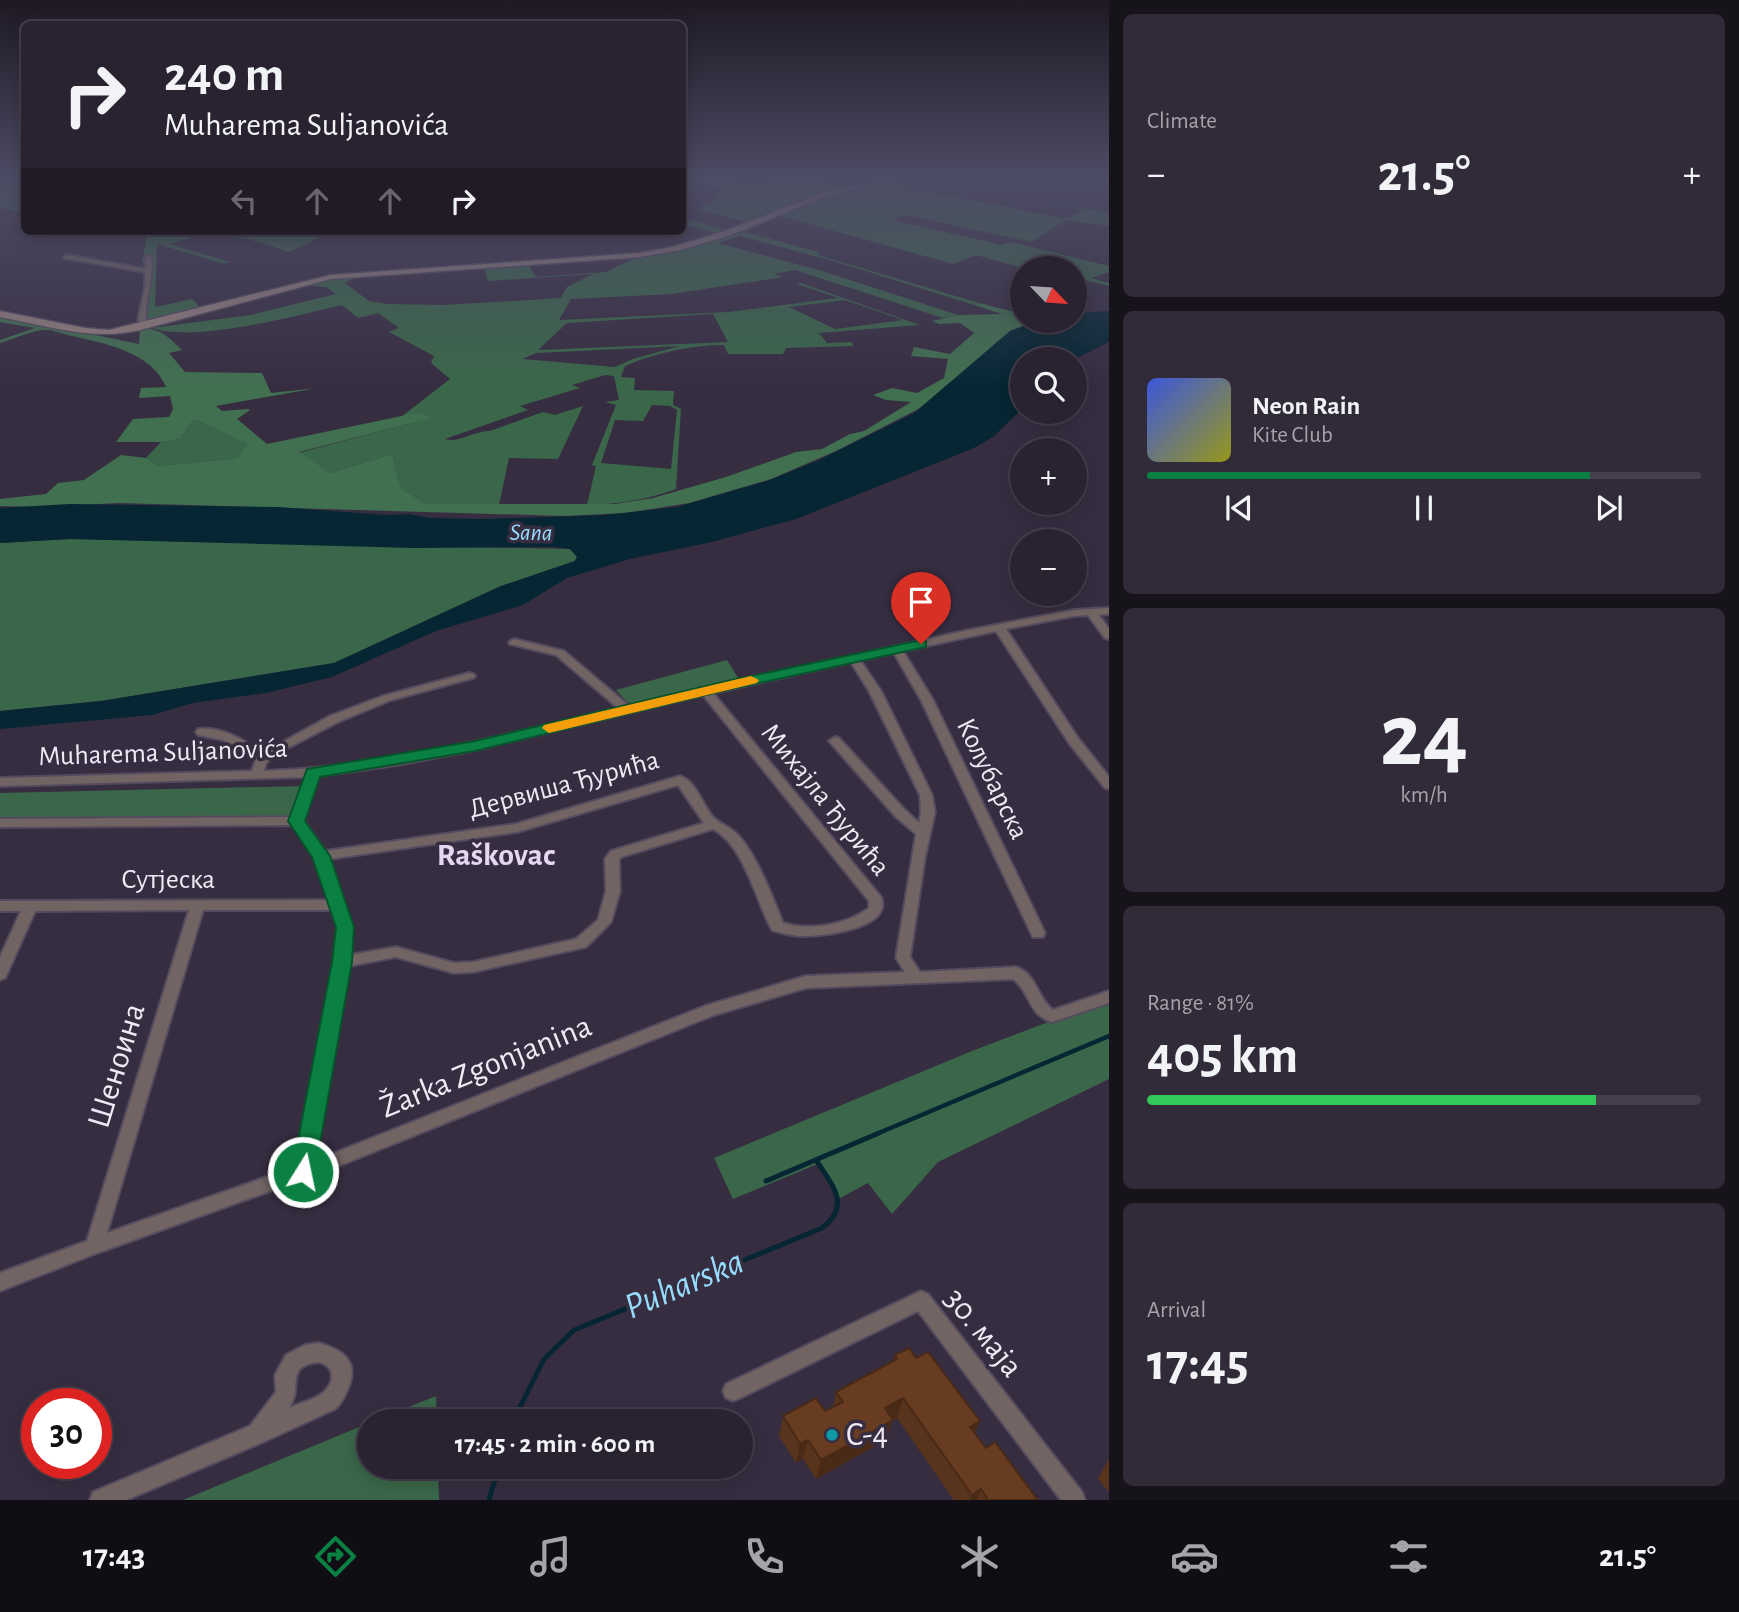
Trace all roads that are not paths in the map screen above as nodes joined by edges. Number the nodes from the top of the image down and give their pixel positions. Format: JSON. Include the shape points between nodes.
{"nodes":[{"id":1,"x":677,"y":248,"type":"edge"},
{"id":2,"x":66,"y":257,"type":"dead end"},
{"id":3,"x":149,"y":257,"type":"dead end"},
{"id":4,"x":148,"y":271,"type":"junction"},
{"id":5,"x":0,"y":314,"type":"edge"},
{"id":6,"x":145,"y":326,"type":"junction"},
{"id":7,"x":1109,"y":611,"type":"edge"},
{"id":8,"x":1091,"y":612,"type":"junction"},
{"id":9,"x":999,"y":627,"type":"junction"},
{"id":10,"x":1109,"y":636,"type":"edge"},
{"id":11,"x":514,"y":642,"type":"dead end"},
{"id":12,"x":897,"y":649,"type":"junction"},
{"id":13,"x":854,"y":659,"type":"junction"},
{"id":14,"x":469,"y":676,"type":"dead end"},
{"id":15,"x":706,"y":691,"type":"junction"},
{"id":16,"x":627,"y":709,"type":"junction"},
{"id":17,"x":202,"y":732,"type":"dead end"},
{"id":18,"x":835,"y":741,"type":"dead end"},
{"id":19,"x":263,"y":758,"type":"junction"},
{"id":20,"x":313,"y":773,"type":"junction"},
{"id":21,"x":257,"y":776,"type":"junction"},
{"id":22,"x":0,"y":782,"type":"edge"},
{"id":23,"x":1109,"y":785,"type":"edge"},
{"id":24,"x":297,"y":821,"type":"junction"},
{"id":25,"x":0,"y":823,"type":"edge"},
{"id":26,"x":715,"y":824,"type":"junction"},
{"id":27,"x":923,"y":833,"type":"junction"},
{"id":28,"x":321,"y":856,"type":"junction"},
{"id":29,"x":198,"y":904,"type":"junction"},
{"id":30,"x":30,"y":905,"type":"junction"},
{"id":31,"x":337,"y":905,"type":"junction"},
{"id":32,"x":0,"y":906,"type":"edge"},
{"id":33,"x":839,"y":926,"type":"joint"},
{"id":34,"x":1038,"y":933,"type":"dead end"},
{"id":35,"x":342,"y":962,"type":"junction"},
{"id":36,"x":0,"y":974,"type":"edge"},
{"id":37,"x":916,"y":977,"type":"junction"},
{"id":38,"x":1109,"y":996,"type":"edge"},
{"id":39,"x":303,"y":1172,"type":"junction"},
{"id":40,"x":94,"y":1246,"type":"junction"},
{"id":41,"x":0,"y":1282,"type":"edge"},
{"id":42,"x":733,"y":1391,"type":"dead end"},
{"id":43,"x":256,"y":1435,"type":"junction"},
{"id":44,"x":101,"y":1500,"type":"edge"},
{"id":45,"x":1074,"y":1500,"type":"edge"}],
"edges":[{"from":1,"to":6,"type":"street","via":[[640,256],[331,277]]},
{"from":2,"to":4,"type":"street"},
{"from":3,"to":4,"type":"street"},
{"from":4,"to":6,"type":"street","via":[[141,320]]},
{"from":5,"to":6,"type":"street","via":[[97,333]]},
{"from":7,"to":8,"type":"street","name":"Muharema Suljanovića"},
{"from":8,"to":9,"type":"street","name":"Muharema Suljanovića"},
{"from":8,"to":10,"type":"street"},
{"from":9,"to":12,"type":"street","name":"Muharema Suljanovića"},
{"from":9,"to":23,"type":"street","via":[[1073,740]]},
{"from":11,"to":16,"type":"street","via":[[560,653]]},
{"from":12,"to":13,"type":"street","name":"Muharema Suljanovića"},
{"from":12,"to":34,"type":"street","name":"Колубарска","via":[[927,700]]},
{"from":13,"to":15,"type":"street","name":"Muharema Suljanovića"},
{"from":13,"to":27,"type":"street","via":[[926,795]]},
{"from":14,"to":19,"type":"street","via":[[360,707]]},
{"from":15,"to":16,"type":"street","name":"Muharema Suljanovića"},
{"from":15,"to":33,"type":"street","name":"Михајла Ђурића","via":[[876,900],[870,916]]},
{"from":16,"to":20,"type":"street","name":"Muharema Suljanovića","via":[[475,746]]},
{"from":17,"to":19,"type":"street","via":[[227,736]]},
{"from":18,"to":27,"type":"street"},
{"from":19,"to":21,"type":"street"},
{"from":20,"to":21,"type":"street","name":"Muharema Suljanovića"},
{"from":20,"to":24,"type":"street"},
{"from":21,"to":22,"type":"street","name":"Muharema Suljanovića"},
{"from":24,"to":25,"type":"street"},
{"from":24,"to":28,"type":"street"},
{"from":26,"to":28,"type":"street","name":"Дервиша Ђурића","via":[[683,782],[674,781],[517,828]]},
{"from":26,"to":33,"type":"street","name":"Дервиша Ђурића","via":[[736,841],[777,926],[789,931]]},
{"from":26,"to":35,"type":"street","via":[[626,850],[612,859],[613,891],[604,922],[581,943],[473,967],[442,966],[396,952]]},
{"from":27,"to":37,"type":"street","via":[[903,958]]},
{"from":28,"to":31,"type":"street"},
{"from":29,"to":30,"type":"street","name":"Сутјеска"},
{"from":29,"to":31,"type":"street","name":"Сутјеска"},
{"from":29,"to":40,"type":"street","name":"Шеноина"},
{"from":30,"to":32,"type":"street","name":"Сутјеска"},
{"from":30,"to":36,"type":"street"},
{"from":31,"to":35,"type":"street","via":[[345,927]]},
{"from":35,"to":39,"type":"street"},
{"from":37,"to":38,"type":"street","name":"Žarka Zgonjanina","via":[[1009,973],[1024,977],[1042,1011],[1052,1016]]},
{"from":37,"to":39,"type":"street","name":"Žarka Zgonjanina","via":[[806,982],[710,1010]]},
{"from":39,"to":40,"type":"street","name":"Žarka Zgonjanina"},
{"from":40,"to":41,"type":"street","name":"Žarka Zgonjanina"},
{"from":42,"to":45,"type":"street","name":"30. маја","via":[[921,1300]]},
{"from":43,"to":43,"type":"street","via":[[322,1406],[335,1395],[343,1377],[341,1365],[332,1355],[321,1351],[294,1360],[287,1370],[286,1395]]},
{"from":43,"to":44,"type":"street"}]}
